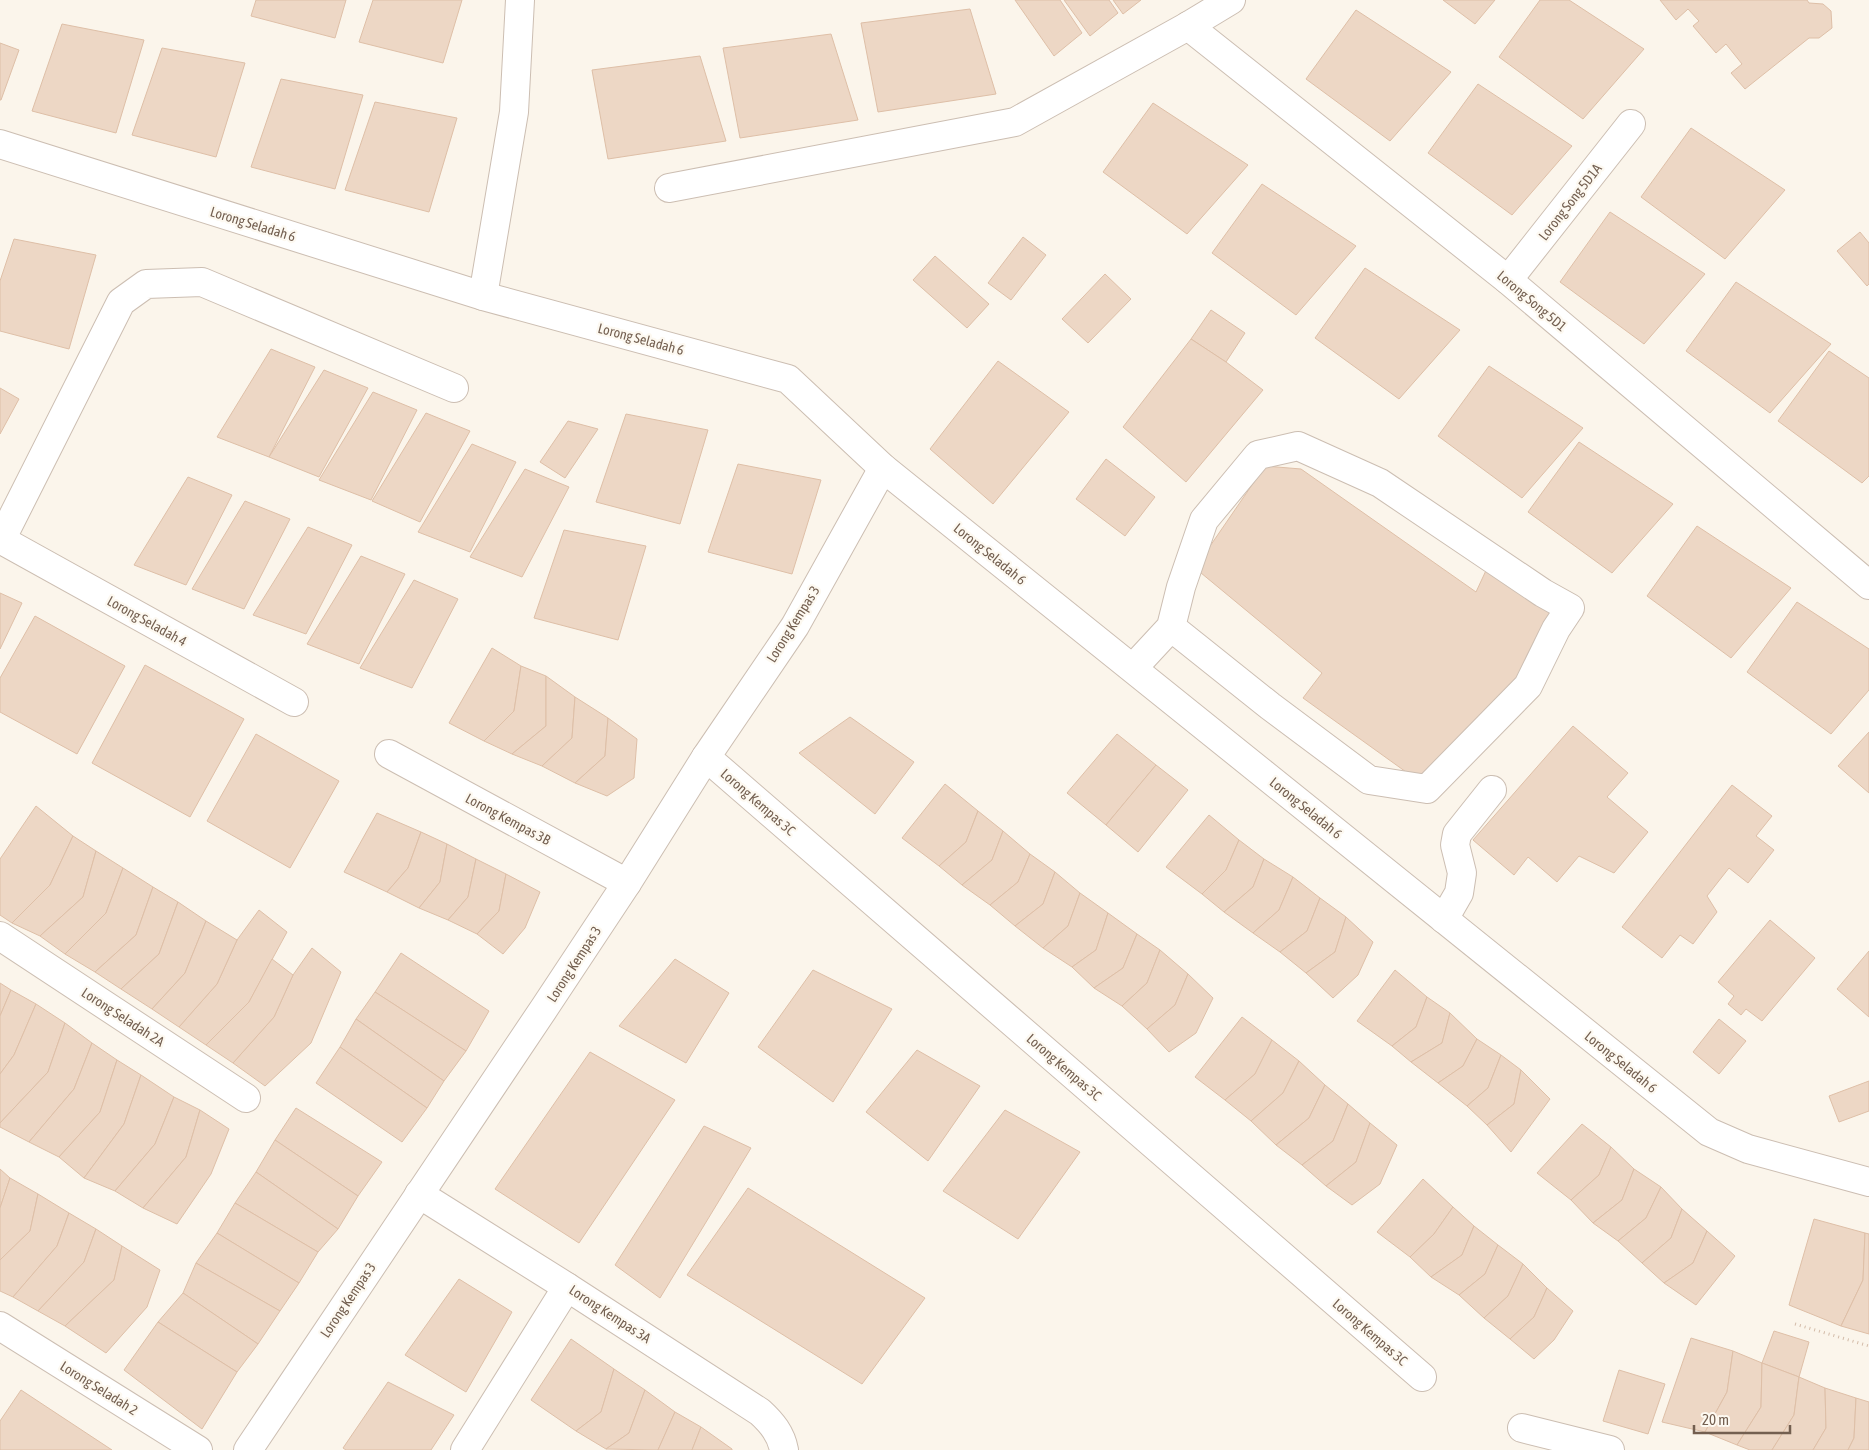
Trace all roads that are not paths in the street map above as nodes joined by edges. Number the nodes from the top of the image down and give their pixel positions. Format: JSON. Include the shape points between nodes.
{"nodes":[{"id":1,"x":520,"y":0,"type":"edge"},
{"id":2,"x":1231,"y":0,"type":"edge"},
{"id":3,"x":1188,"y":26,"type":"junction"},
{"id":4,"x":1631,"y":124,"type":"dead end"},
{"id":5,"x":0,"y":144,"type":"edge"},
{"id":6,"x":669,"y":188,"type":"dead end"},
{"id":7,"x":1508,"y":280,"type":"junction"},
{"id":8,"x":483,"y":296,"type":"junction"},
{"id":9,"x":454,"y":388,"type":"dead end"},
{"id":10,"x":883,"y":468,"type":"junction"},
{"id":11,"x":1,"y":540,"type":"edge"},
{"id":12,"x":1869,"y":585,"type":"edge"},
{"id":13,"x":1171,"y":627,"type":"junction"},
{"id":14,"x":1133,"y":668,"type":"junction"},
{"id":15,"x":294,"y":702,"type":"dead end"},
{"id":16,"x":389,"y":754,"type":"dead end"},
{"id":17,"x":706,"y":756,"type":"junction"},
{"id":18,"x":1492,"y":790,"type":"dead end"},
{"id":19,"x":627,"y":883,"type":"junction"},
{"id":20,"x":1444,"y":919,"type":"junction"},
{"id":21,"x":0,"y":936,"type":"edge"},
{"id":22,"x":246,"y":1098,"type":"dead end"},
{"id":23,"x":1869,"y":1182,"type":"edge"},
{"id":24,"x":419,"y":1194,"type":"junction"},
{"id":25,"x":567,"y":1287,"type":"junction"},
{"id":26,"x":0,"y":1326,"type":"edge"},
{"id":27,"x":1422,"y":1377,"type":"dead end"},
{"id":28,"x":1522,"y":1428,"type":"dead end"},
{"id":29,"x":198,"y":1450,"type":"edge"},
{"id":30,"x":248,"y":1450,"type":"edge"},
{"id":31,"x":465,"y":1450,"type":"edge"},
{"id":32,"x":784,"y":1450,"type":"edge"},
{"id":33,"x":1610,"y":1450,"type":"edge"}],
"edges":[{"from":1,"to":8,"type":"street","via":[[514,112]]},
{"from":2,"to":3,"type":"street"},
{"from":3,"to":6,"type":"street","via":[[1015,122]]},
{"from":3,"to":7,"type":"street","name":"Lorong Song 5D1"},
{"from":4,"to":7,"type":"street","name":"Lorong Song 5D1A"},
{"from":5,"to":8,"type":"street","name":"Lorong Seladah 6"},
{"from":7,"to":12,"type":"street","name":"Lorong Song 5D1"},
{"from":8,"to":10,"type":"street","name":"Lorong Seladah 6","via":[[788,379]]},
{"from":9,"to":11,"type":"street","via":[[202,282],[146,284],[121,302]]},
{"from":10,"to":14,"type":"street","name":"Lorong Seladah 6"},
{"from":10,"to":17,"type":"street","name":"Lorong Kempas 3","via":[[795,626]]},
{"from":11,"to":15,"type":"street","name":"Lorong Seladah 4"},
{"from":13,"to":13,"type":"street","via":[[1204,520],[1258,455],[1298,446],[1380,483],[1570,608],[1528,686],[1427,789],[1369,780]]},
{"from":13,"to":14,"type":"street"},
{"from":14,"to":20,"type":"street","name":"Lorong Seladah 6"},
{"from":16,"to":19,"type":"street","name":"Lorong Kempas 3B"},
{"from":17,"to":19,"type":"street","name":"Lorong Kempas 3"},
{"from":17,"to":27,"type":"street","name":"Lorong Kempas 3C"},
{"from":18,"to":20,"type":"street","via":[[1457,834],[1454,845],[1462,873],[1459,893]]},
{"from":19,"to":24,"type":"street","name":"Lorong Kempas 3"},
{"from":20,"to":23,"type":"street","name":"Lorong Seladah 6","via":[[1709,1132],[1748,1149]]},
{"from":21,"to":22,"type":"street","name":"Lorong Seladah 2A"},
{"from":24,"to":25,"type":"street","name":"Lorong Kempas 3A"},
{"from":24,"to":30,"type":"street","name":"Lorong Kempas 3"},
{"from":25,"to":31,"type":"street"},
{"from":25,"to":32,"type":"street","name":"Lorong Kempas 3A","via":[[760,1412],[774,1425]]},
{"from":26,"to":29,"type":"street","name":"Lorong Seladah 2"},
{"from":28,"to":33,"type":"street"}]}
